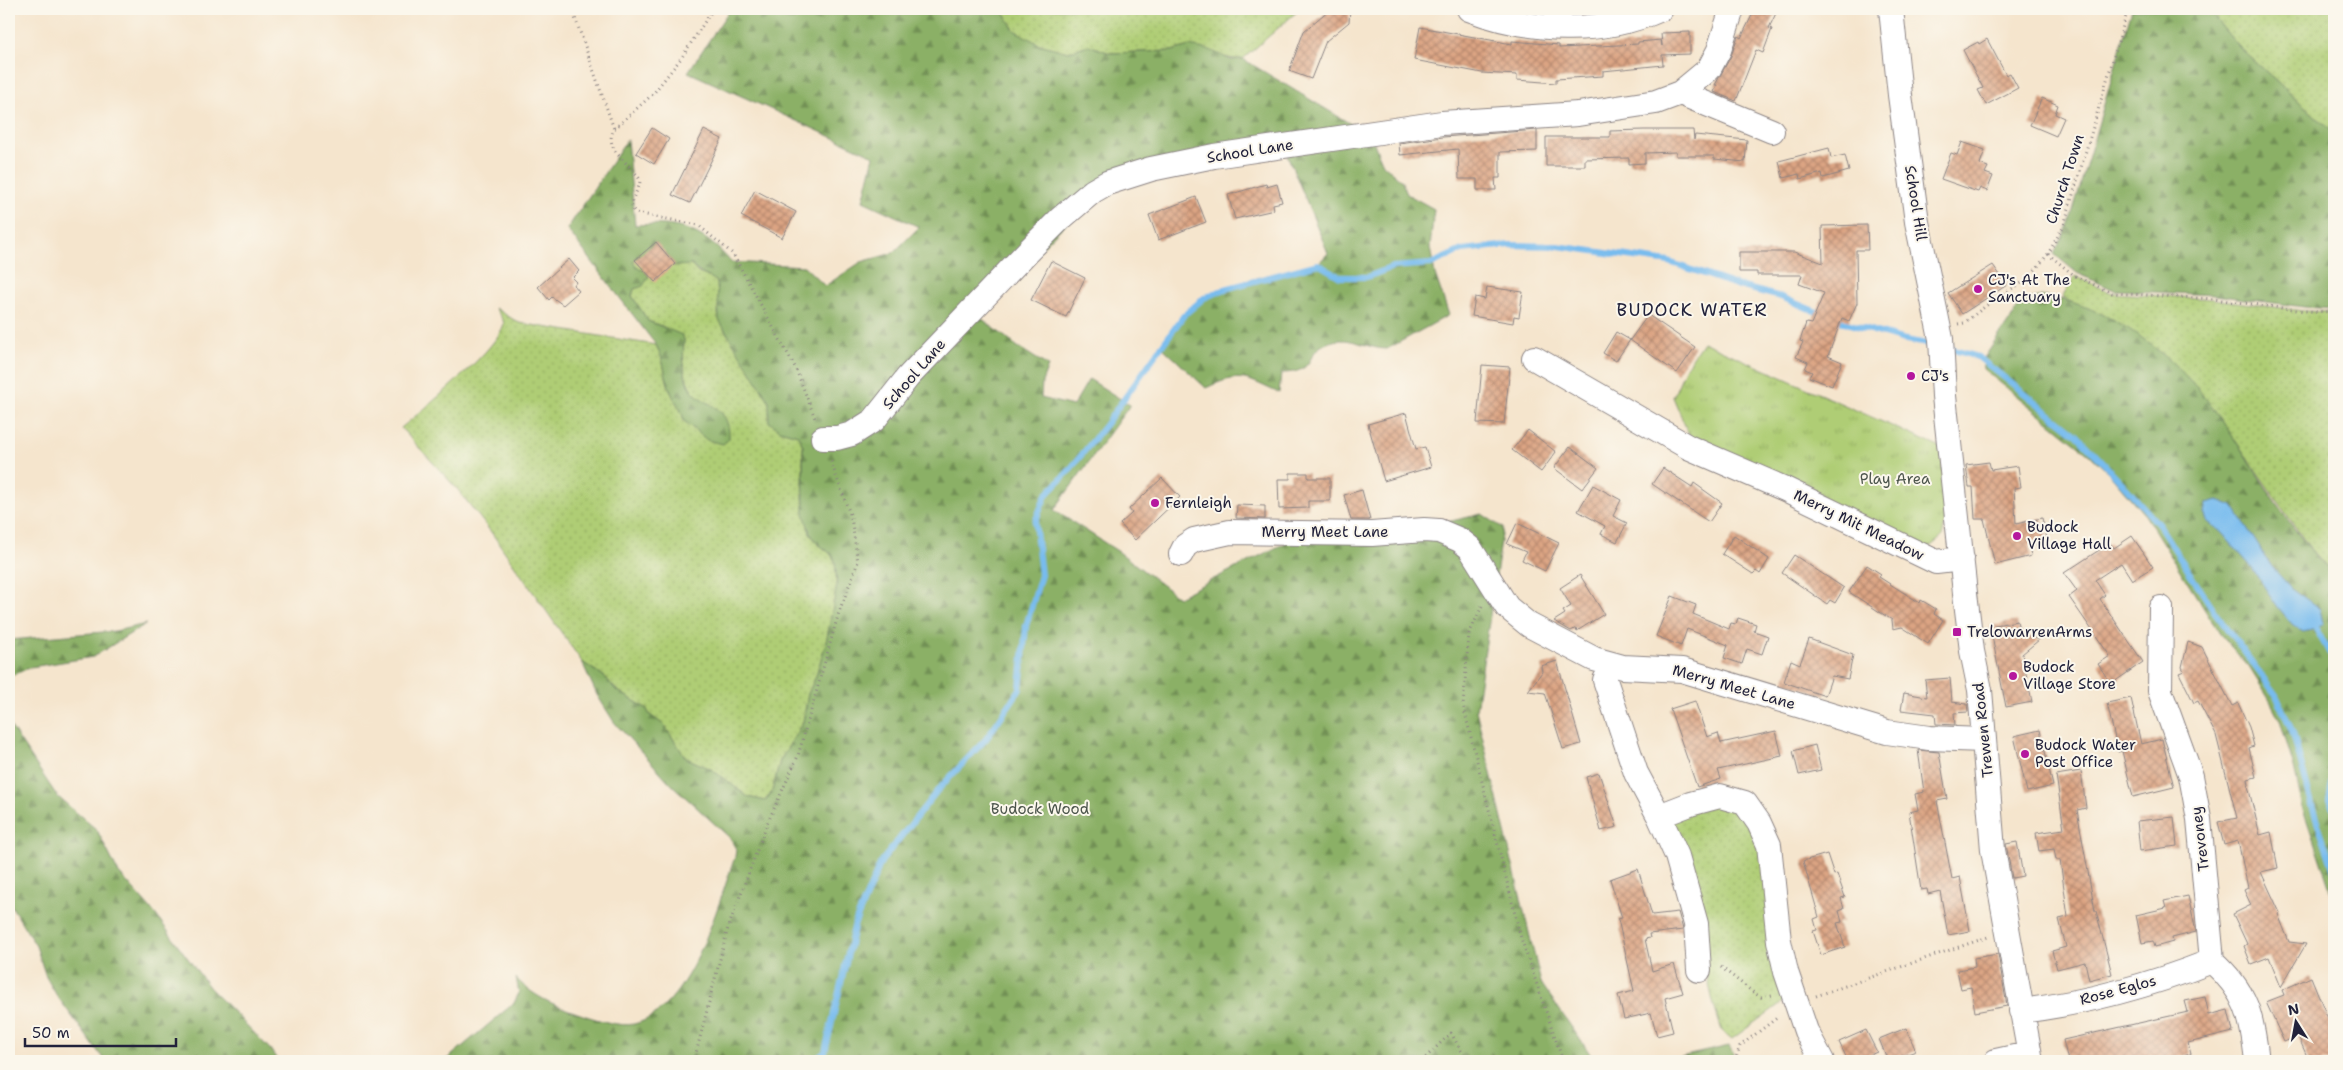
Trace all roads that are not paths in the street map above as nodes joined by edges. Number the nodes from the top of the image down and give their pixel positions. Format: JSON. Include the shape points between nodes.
{"nodes":[{"id":1,"x":1469,"y":9,"type":"edge"},
{"id":2,"x":1661,"y":9,"type":"edge"},
{"id":3,"x":1732,"y":9,"type":"edge"},
{"id":4,"x":1892,"y":9,"type":"edge"},
{"id":5,"x":1680,"y":93,"type":"junction"},
{"id":6,"x":1772,"y":131,"type":"dead end"},
{"id":7,"x":1534,"y":358,"type":"dead end"},
{"id":8,"x":1944,"y":396,"type":"joint"},
{"id":9,"x":823,"y":438,"type":"road end"},
{"id":10,"x":1181,"y":554,"type":"dead end"},
{"id":11,"x":1962,"y":559,"type":"junction"},
{"id":12,"x":2161,"y":608,"type":"dead end"},
{"id":13,"x":1605,"y":680,"type":"dead end"},
{"id":14,"x":1984,"y":740,"type":"junction"},
{"id":15,"x":1659,"y":816,"type":"junction"},
{"id":16,"x":2212,"y":961,"type":"junction"},
{"id":17,"x":1699,"y":964,"type":"road end"},
{"id":18,"x":2021,"y":1011,"type":"junction"},
{"id":19,"x":2030,"y":1058,"type":"edge"},
{"id":20,"x":1822,"y":1061,"type":"edge"},
{"id":21,"x":1996,"y":1061,"type":"edge"},
{"id":22,"x":2257,"y":1061,"type":"edge"}],
"edges":[{"from":1,"to":2,"type":"street","via":[[1512,21],[1567,28],[1615,24]]},
{"from":3,"to":5,"type":"street","name":"School Lane","via":[[1719,50],[1709,69]]},
{"from":4,"to":8,"type":"street","name":"School Hill","via":[[1918,222],[1941,341]]},
{"from":5,"to":6,"type":"street"},
{"from":5,"to":9,"type":"street","name":"School Lane","via":[[1656,102],[1614,109],[1442,123],[1214,156],[1107,182],[1060,219],[1029,250],[908,378],[874,420],[852,434]]},
{"from":7,"to":11,"type":"street","name":"Merry Mit Meadow","via":[[1688,447],[1785,488],[1936,562]]},
{"from":8,"to":11,"type":"street","name":"Trewen Road"},
{"from":10,"to":14,"type":"street","name":"Merry Meet Lane","via":[[1185,546],[1194,540],[1230,532],[1372,534],[1424,530],[1450,535],[1470,548],[1507,607],[1529,625],[1568,647],[1611,665],[1682,670],[1887,732],[1929,738]]},
{"from":11,"to":14,"type":"street","name":"Trewen Road"},
{"from":12,"to":16,"type":"street","name":"Trevoney","via":[[2160,691],[2191,776],[2199,819]]},
{"from":13,"to":15,"type":"street","via":[[1636,773]]},
{"from":14,"to":18,"type":"street","name":"Trewen Road","via":[[1993,850]]},
{"from":15,"to":17,"type":"street","via":[[1677,856],[1696,924]]},
{"from":15,"to":20,"type":"street","via":[[1720,796],[1745,803],[1759,824],[1769,845],[1779,941],[1806,1031]]},
{"from":16,"to":18,"type":"street","name":"Rose Eglos","via":[[2117,992]]},
{"from":16,"to":22,"type":"street","via":[[2230,977],[2243,998],[2251,1016]]},
{"from":18,"to":19,"type":"street","name":"Trewen Road"},
{"from":19,"to":21,"type":"street"}]}
